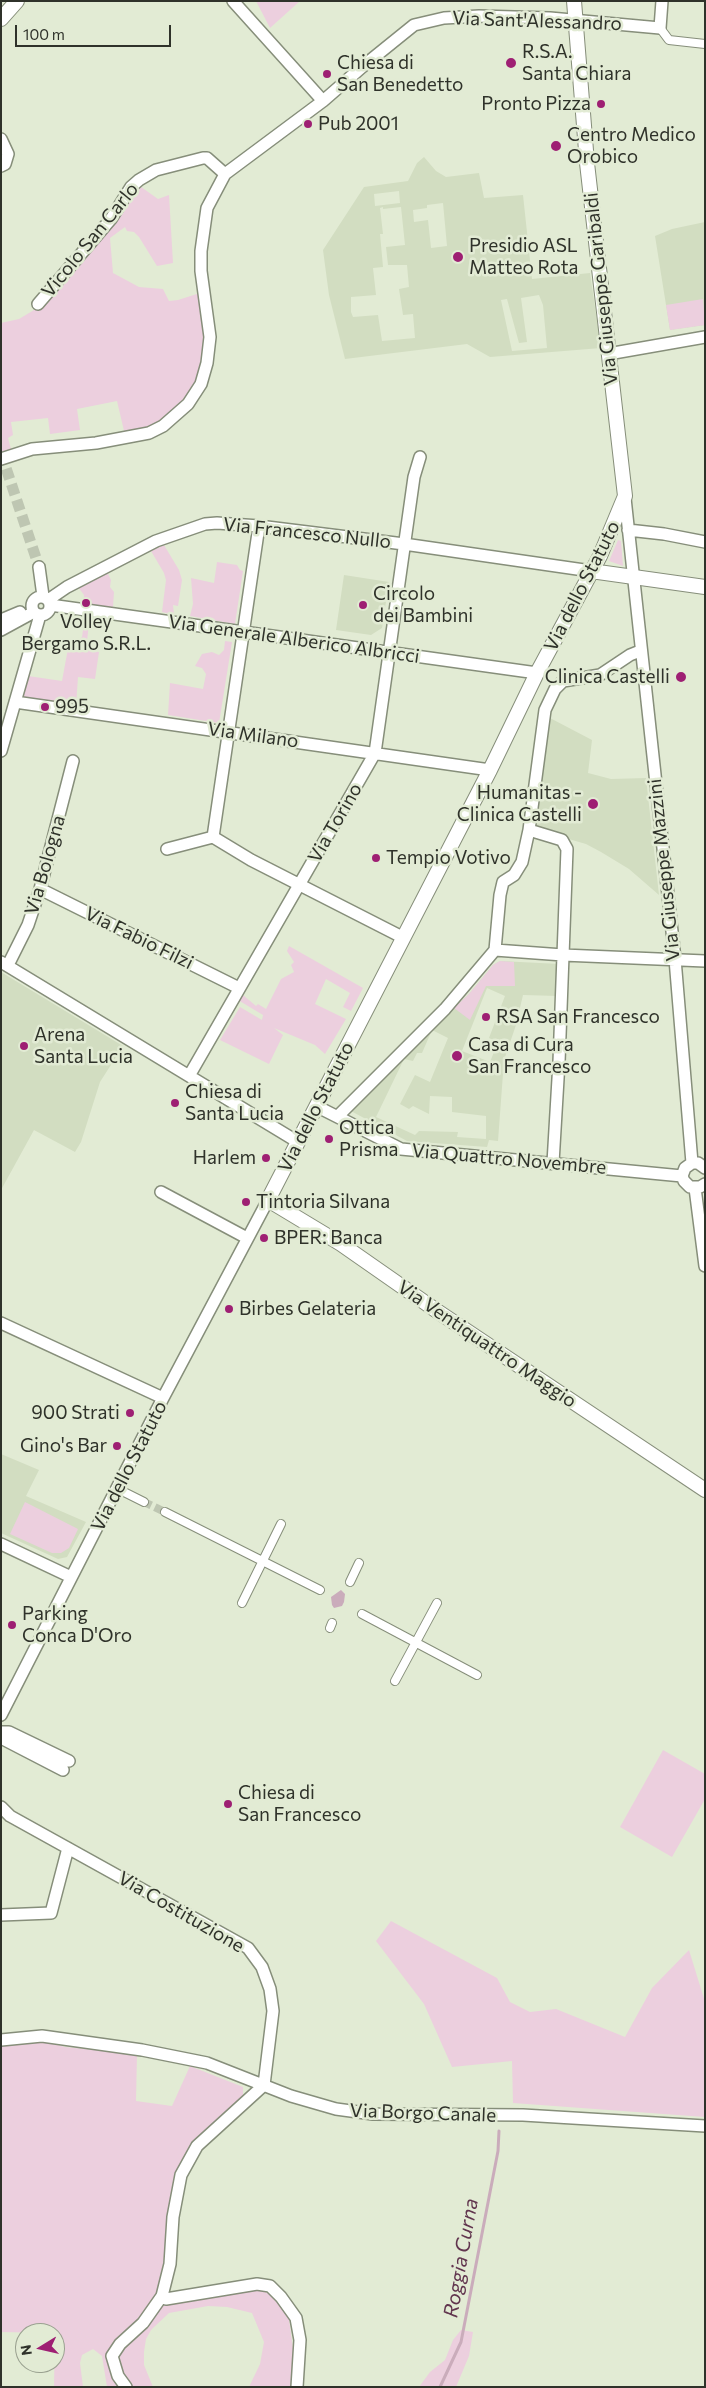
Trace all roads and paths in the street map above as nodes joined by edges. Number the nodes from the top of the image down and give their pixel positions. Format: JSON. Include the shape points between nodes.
{"nodes":[{"id":1,"x":17,"y":1,"type":"edge"},
{"id":2,"x":574,"y":1,"type":"edge"},
{"id":3,"x":662,"y":1,"type":"edge"},
{"id":4,"x":235,"y":2,"type":"edge"},
{"id":5,"x":1,"y":19,"type":"edge"},
{"id":6,"x":576,"y":21,"type":"junction"},
{"id":7,"x":660,"y":28,"type":"junction"},
{"id":8,"x":705,"y":44,"type":"edge"},
{"id":9,"x":323,"y":101,"type":"junction"},
{"id":10,"x":1,"y":139,"type":"edge"},
{"id":11,"x":1,"y":166,"type":"edge"},
{"id":12,"x":225,"y":174,"type":"junction"},
{"id":13,"x":38,"y":304,"type":"dead end"},
{"id":14,"x":705,"y":338,"type":"edge"},
{"id":15,"x":608,"y":354,"type":"junction"},
{"id":16,"x":420,"y":457,"type":"dead end"},
{"id":17,"x":1,"y":459,"type":"edge"},
{"id":18,"x":625,"y":496,"type":"junction"},
{"id":19,"x":259,"y":526,"type":"junction"},
{"id":20,"x":628,"y":530,"type":"junction"},
{"id":21,"x":705,"y":542,"type":"edge"},
{"id":22,"x":404,"y":544,"type":"junction"},
{"id":23,"x":40,"y":567,"type":"tunnel mouth"},
{"id":24,"x":591,"y":571,"type":"junction"},
{"id":25,"x":634,"y":577,"type":"junction"},
{"id":26,"x":705,"y":587,"type":"edge"},
{"id":27,"x":47,"y":600,"type":"junction"},
{"id":28,"x":35,"y":612,"type":"junction"},
{"id":29,"x":1,"y":620,"type":"edge"},
{"id":30,"x":1,"y":630,"type":"edge"},
{"id":31,"x":243,"y":632,"type":"junction"},
{"id":32,"x":640,"y":651,"type":"junction"},
{"id":33,"x":389,"y":652,"type":"junction"},
{"id":34,"x":537,"y":673,"type":"junction"},
{"id":35,"x":15,"y":702,"type":"junction"},
{"id":36,"x":229,"y":732,"type":"junction"},
{"id":37,"x":1,"y":751,"type":"edge"},
{"id":38,"x":375,"y":753,"type":"junction"},
{"id":39,"x":73,"y":761,"type":"dead end"},
{"id":40,"x":490,"y":770,"type":"junction"},
{"id":41,"x":529,"y":830,"type":"junction"},
{"id":42,"x":212,"y":837,"type":"junction"},
{"id":43,"x":167,"y":849,"type":"dead end"},
{"id":44,"x":299,"y":884,"type":"junction"},
{"id":45,"x":40,"y":889,"type":"junction"},
{"id":46,"x":402,"y":937,"type":"junction"},
{"id":47,"x":495,"y":950,"type":"junction"},
{"id":48,"x":563,"y":955,"type":"junction"},
{"id":49,"x":675,"y":959,"type":"junction"},
{"id":50,"x":705,"y":961,"type":"edge"},
{"id":51,"x":5,"y":964,"type":"edge"},
{"id":52,"x":239,"y":988,"type":"junction"},
{"id":53,"x":189,"y":1076,"type":"junction"},
{"id":54,"x":316,"y":1106,"type":"junction"},
{"id":55,"x":338,"y":1116,"type":"junction"},
{"id":56,"x":298,"y":1142,"type":"junction"},
{"id":57,"x":552,"y":1163,"type":"junction"},
{"id":58,"x":692,"y":1163,"type":"junction"},
{"id":59,"x":705,"y":1168,"type":"edge"},
{"id":60,"x":682,"y":1176,"type":"junction"},
{"id":61,"x":700,"y":1186,"type":"edge"},
{"id":62,"x":161,"y":1192,"type":"dead end"},
{"id":63,"x":268,"y":1200,"type":"junction"},
{"id":64,"x":248,"y":1238,"type":"junction"},
{"id":65,"x":705,"y":1266,"type":"edge"},
{"id":66,"x":1,"y":1322,"type":"edge"},
{"id":67,"x":163,"y":1398,"type":"junction"},
{"id":68,"x":118,"y":1489,"type":"junction"},
{"id":69,"x":705,"y":1490,"type":"edge"},
{"id":70,"x":144,"y":1502,"type":"tunnel mouth"},
{"id":71,"x":165,"y":1512,"type":"tunnel mouth"},
{"id":72,"x":281,"y":1524,"type":"dead end"},
{"id":73,"x":1,"y":1544,"type":"edge"},
{"id":74,"x":263,"y":1560,"type":"junction"},
{"id":75,"x":359,"y":1563,"type":"dead end"},
{"id":76,"x":71,"y":1577,"type":"junction"},
{"id":77,"x":350,"y":1582,"type":"dead end"},
{"id":78,"x":320,"y":1590,"type":"dead end"},
{"id":79,"x":242,"y":1603,"type":"dead end"},
{"id":80,"x":437,"y":1603,"type":"dead end"},
{"id":81,"x":362,"y":1614,"type":"dead end"},
{"id":82,"x":416,"y":1643,"type":"junction"},
{"id":83,"x":476,"y":1675,"type":"dead end"},
{"id":84,"x":395,"y":1681,"type":"dead end"},
{"id":85,"x":1,"y":1715,"type":"edge"},
{"id":86,"x":1,"y":1732,"type":"edge"},
{"id":87,"x":1,"y":1738,"type":"edge"},
{"id":88,"x":1,"y":1806,"type":"edge"},
{"id":89,"x":68,"y":1848,"type":"junction"},
{"id":90,"x":1,"y":1915,"type":"edge"},
{"id":91,"x":1,"y":2040,"type":"edge"},
{"id":92,"x":264,"y":2085,"type":"junction"},
{"id":93,"x":705,"y":2126,"type":"edge"},
{"id":94,"x":162,"y":2296,"type":"junction"},
{"id":95,"x":126,"y":2387,"type":"edge"},
{"id":96,"x":297,"y":2387,"type":"edge"}],
"edges":[{"from":1,"to":5,"type":"street"},
{"from":2,"to":6,"type":"street","name":"Via Giuseppe Garibaldi"},
{"from":3,"to":7,"type":"street"},
{"from":4,"to":9,"type":"street"},
{"from":6,"to":7,"type":"street","name":"Via Sant'Alessandro"},
{"from":6,"to":9,"type":"street","name":"Via Sant'Alessandro","via":[[479,16],[444,18],[414,25]]},
{"from":6,"to":15,"type":"street","name":"Via Giuseppe Garibaldi"},
{"from":7,"to":8,"type":"street","name":"Via Sant'Alessandro","via":[[669,40]]},
{"from":9,"to":12,"type":"street","name":"Via Sant'Alessandro"},
{"from":10,"to":11,"type":"street","via":[[8,154]]},
{"from":12,"to":13,"type":"street","name":"Vicolo San Carlo","via":[[203,158],[156,170],[139,180],[111,219]]},
{"from":12,"to":17,"type":"street","name":"Via Sant'Alessandro","via":[[208,208],[201,251],[210,337],[207,363],[201,384],[188,404],[163,426],[149,433],[32,450]]},
{"from":14,"to":15,"type":"street"},
{"from":15,"to":18,"type":"street","name":"Via Giuseppe Garibaldi"},
{"from":16,"to":22,"type":"street","name":"Via Francesco Nullo"},
{"from":18,"to":20,"type":"street","name":"Via Giuseppe Garibaldi"},
{"from":18,"to":24,"type":"street","name":"Via dello Statuto"},
{"from":19,"to":22,"type":"street","name":"Via Francesco Nullo"},
{"from":19,"to":27,"type":"street","name":"Via Francesco Nullo","via":[[205,524],[156,541]]},
{"from":19,"to":31,"type":"street"},
{"from":20,"to":21,"type":"street"},
{"from":20,"to":25,"type":"street","name":"Via Giuseppe Garibaldi"},
{"from":22,"to":24,"type":"street","name":"Via Francesco Nullo"},
{"from":22,"to":33,"type":"street","name":"Via Torino"},
{"from":23,"to":27,"type":"street"},
{"from":24,"to":25,"type":"street","name":"Via Francesco Nullo"},
{"from":24,"to":34,"type":"street","name":"Via dello Statuto"},
{"from":25,"to":26,"type":"street","name":"Via Francesco Nullo"},
{"from":25,"to":32,"type":"street","name":"Via Giuseppe Mazzini"},
{"from":27,"to":28,"type":"street","via":[[34,600]]},
{"from":27,"to":28,"type":"street","via":[[47,613]]},
{"from":27,"to":31,"type":"street","name":"Via Generale Alberico Albricci"},
{"from":28,"to":29,"type":"street"},
{"from":28,"to":30,"type":"street"},
{"from":28,"to":35,"type":"street"},
{"from":31,"to":33,"type":"street","name":"Via Generale Alberico Albricci"},
{"from":31,"to":36,"type":"street"},
{"from":32,"to":41,"type":"street","via":[[600,675],[563,681],[555,689],[545,710]]},
{"from":32,"to":49,"type":"street","name":"Via Giuseppe Mazzini"},
{"from":33,"to":34,"type":"street","name":"Via Generale Alberico Albricci"},
{"from":33,"to":38,"type":"street","name":"Via Torino"},
{"from":34,"to":40,"type":"street","name":"Via dello Statuto"},
{"from":35,"to":36,"type":"street","name":"Via Milano"},
{"from":35,"to":37,"type":"street"},
{"from":36,"to":38,"type":"street","name":"Via Milano"},
{"from":36,"to":42,"type":"street"},
{"from":38,"to":40,"type":"street","name":"Via Milano"},
{"from":38,"to":44,"type":"street","name":"Via Torino"},
{"from":39,"to":45,"type":"street","name":"Via Bologna"},
{"from":40,"to":46,"type":"street","name":"Via dello Statuto"},
{"from":41,"to":47,"type":"street","via":[[522,862],[514,875],[503,882]]},
{"from":41,"to":48,"type":"street","via":[[562,840],[567,849]]},
{"from":42,"to":43,"type":"street"},
{"from":42,"to":44,"type":"street"},
{"from":44,"to":46,"type":"street"},
{"from":44,"to":52,"type":"street","name":"Via Torino"},
{"from":45,"to":51,"type":"street","name":"Via Bologna","via":[[28,925]]},
{"from":45,"to":52,"type":"street","name":"Via Fabio Filzi"},
{"from":46,"to":54,"type":"street","name":"Via dello Statuto"},
{"from":47,"to":48,"type":"street"},
{"from":47,"to":55,"type":"street","via":[[445,1009]]},
{"from":48,"to":49,"type":"street"},
{"from":48,"to":57,"type":"street"},
{"from":49,"to":50,"type":"street"},
{"from":49,"to":58,"type":"street","name":"Via Giuseppe Mazzini"},
{"from":51,"to":53,"type":"street"},
{"from":52,"to":53,"type":"street","name":"Via Torino"},
{"from":53,"to":56,"type":"street"},
{"from":54,"to":55,"type":"street","name":"Via Quattro Novembre"},
{"from":54,"to":56,"type":"street","name":"Via dello Statuto"},
{"from":55,"to":57,"type":"street","name":"Via Quattro Novembre","via":[[400,1148]]},
{"from":56,"to":63,"type":"street","name":"Via dello Statuto"},
{"from":57,"to":60,"type":"street","name":"Via Quattro Novembre"},
{"from":58,"to":59,"type":"street"},
{"from":58,"to":60,"type":"street"},
{"from":60,"to":61,"type":"street","via":[[686,1185]]},
{"from":61,"to":65,"type":"street"},
{"from":62,"to":64,"type":"street"},
{"from":63,"to":64,"type":"street","name":"Via dello Statuto"},
{"from":63,"to":69,"type":"street","name":"Via Ventiquattro Maggio","via":[[341,1244]]},
{"from":64,"to":67,"type":"street","name":"Via dello Statuto"},
{"from":66,"to":67,"type":"street"},
{"from":67,"to":68,"type":"street","name":"Via dello Statuto"},
{"from":68,"to":70,"type":"street"},
{"from":68,"to":76,"type":"street","name":"Via dello Statuto","via":[[90,1549]]},
{"from":71,"to":74,"type":"street"},
{"from":72,"to":74,"type":"street"},
{"from":73,"to":76,"type":"street"},
{"from":74,"to":78,"type":"street"},
{"from":74,"to":79,"type":"street"},
{"from":75,"to":77,"type":"street"},
{"from":76,"to":85,"type":"street","name":"Via dello Statuto"},
{"from":80,"to":82,"type":"street"},
{"from":81,"to":82,"type":"street"},
{"from":82,"to":83,"type":"street"},
{"from":82,"to":84,"type":"street"},
{"from":86,"to":87,"type":"street","via":[[9,1732],[66,1765]]},
{"from":88,"to":89,"type":"street","name":"Via Costituzione","via":[[10,1816]]},
{"from":89,"to":90,"type":"street","via":[[52,1913]]},
{"from":89,"to":92,"type":"street","name":"Via Costituzione","via":[[248,1948],[265,1974],[273,2011]]},
{"from":91,"to":92,"type":"street","name":"Via Borgo Canale","via":[[42,2036],[142,2050],[207,2063]]},
{"from":92,"to":93,"type":"street","name":"Via Borgo Canale","via":[[312,2103],[374,2114],[523,2116]]},
{"from":92,"to":94,"type":"street","via":[[197,2146],[182,2175],[173,2217],[170,2264]]},
{"from":94,"to":95,"type":"street","via":[[143,2323],[112,2356],[118,2376]]},
{"from":94,"to":96,"type":"street","via":[[166,2299],[256,2284],[270,2286],[296,2318],[300,2340]]}]}
